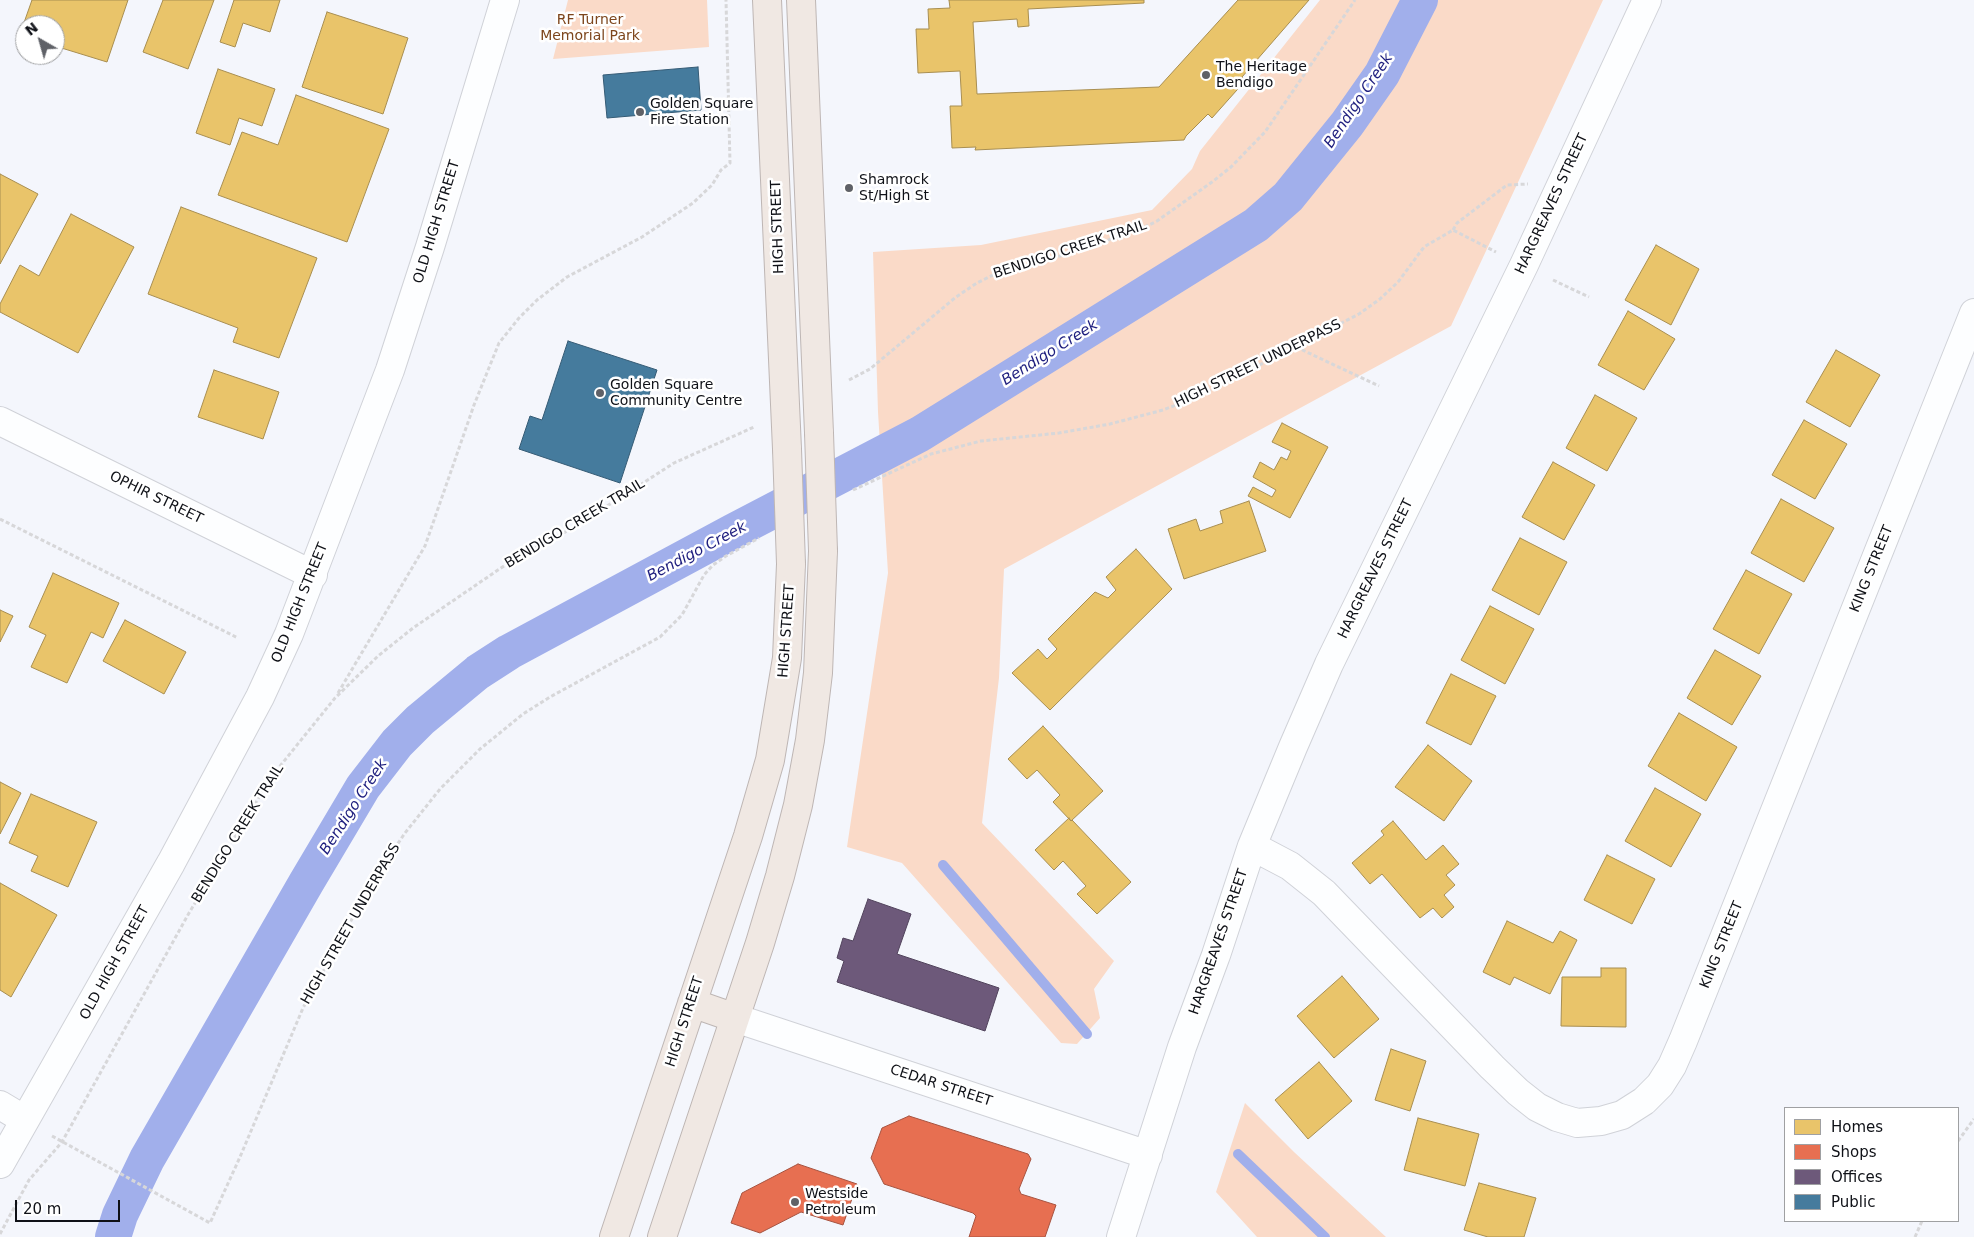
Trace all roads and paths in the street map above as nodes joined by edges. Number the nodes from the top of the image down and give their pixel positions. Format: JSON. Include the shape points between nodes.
{"nodes":[{"id":1,"x":726,"y":0,"type":"edge"},
{"id":2,"x":767,"y":0,"type":"edge"},
{"id":3,"x":801,"y":0,"type":"edge"},
{"id":4,"x":1355,"y":0,"type":"edge"},
{"id":5,"x":1647,"y":0,"type":"edge"},
{"id":6,"x":502,"y":1,"type":"edge"},
{"id":7,"x":1563,"y":181,"type":"junction"},
{"id":8,"x":1453,"y":230,"type":"junction"},
{"id":9,"x":1524,"y":265,"type":"junction"},
{"id":10,"x":1589,"y":297,"type":"dead end"},
{"id":11,"x":1974,"y":314,"type":"edge"},
{"id":12,"x":1296,"y":347,"type":"junction"},
{"id":13,"x":1379,"y":386,"type":"dead end"},
{"id":14,"x":818,"y":396,"type":"junction"},
{"id":15,"x":786,"y":412,"type":"junction"},
{"id":16,"x":0,"y":421,"type":"edge"},
{"id":17,"x":887,"y":473,"type":"dead end"},
{"id":18,"x":0,"y":519,"type":"edge"},
{"id":19,"x":756,"y":539,"type":"dead end"},
{"id":20,"x":313,"y":574,"type":"junction"},
{"id":21,"x":238,"y":638,"type":"dead end"},
{"id":22,"x":335,"y":698,"type":"junction"},
{"id":23,"x":1252,"y":846,"type":"junction"},
{"id":24,"x":692,"y":1003,"type":"junction"},
{"id":25,"x":735,"y":1018,"type":"junction"},
{"id":26,"x":0,"y":1106,"type":"edge"},
{"id":27,"x":1974,"y":1119,"type":"edge"},
{"id":28,"x":25,"y":1120,"type":"junction"},
{"id":29,"x":1959,"y":1140,"type":"edge"},
{"id":30,"x":62,"y":1142,"type":"junction"},
{"id":31,"x":1148,"y":1155,"type":"junction"},
{"id":32,"x":0,"y":1164,"type":"edge"},
{"id":33,"x":1922,"y":1222,"type":"edge"},
{"id":34,"x":0,"y":1234,"type":"edge"},
{"id":35,"x":614,"y":1237,"type":"edge"},
{"id":36,"x":662,"y":1237,"type":"edge"},
{"id":37,"x":1121,"y":1237,"type":"edge"},
{"id":38,"x":1915,"y":1237,"type":"edge"}],
"edges":[{"from":1,"to":22,"type":"path","via":[[730,163],[693,203],[642,236],[567,277],[519,318],[499,343],[474,405],[426,546]]},
{"from":2,"to":15,"type":"highway","name":"HIGH STREET"},
{"from":3,"to":14,"type":"highway"},
{"from":4,"to":14,"type":"path","name":"BENDIGO CREEK TRAIL","via":[[1265,132],[1231,167],[1204,188],[1140,229],[995,274],[977,283],[870,369]]},
{"from":5,"to":7,"type":"street","name":"HARGREAVES STREET"},
{"from":6,"to":20,"type":"street","name":"OLD HIGH STREET","via":[[430,247],[390,370]]},
{"from":7,"to":8,"type":"path","name":"HIGH STREET UNDERPASS","via":[[1507,186],[1457,223]]},
{"from":7,"to":9,"type":"street","name":"HARGREAVES STREET"},
{"from":8,"to":9,"type":"path"},
{"from":8,"to":12,"type":"path","name":"HIGH STREET UNDERPASS","via":[[1424,247],[1398,282],[1380,299],[1359,314]]},
{"from":9,"to":10,"type":"path"},
{"from":9,"to":23,"type":"street","name":"HARGREAVES STREET","via":[[1329,664]]},
{"from":11,"to":23,"type":"street","name":"KING STREET","via":[[1683,1041],[1660,1085],[1644,1101],[1622,1115],[1577,1123],[1537,1107],[1492,1067],[1324,893],[1290,866]]},
{"from":12,"to":13,"type":"path"},
{"from":12,"to":17,"type":"path","name":"HIGH STREET UNDERPASS","via":[[1197,397],[1163,410],[1084,429],[963,445],[931,454]]},
{"from":14,"to":25,"type":"highway","bridge":true,"via":[[823,551],[818,673],[810,740],[780,876]]},
{"from":15,"to":22,"type":"path","name":"BENDIGO CREEK TRAIL","via":[[674,463],[573,528],[520,555],[413,628],[378,656]]},
{"from":15,"to":24,"type":"highway","name":"HIGH STREET","bridge":true,"via":[[791,564],[787,658],[770,760]]},
{"from":16,"to":20,"type":"street","name":"OPHIR STREET"},
{"from":18,"to":21,"type":"path"},
{"from":19,"to":30,"type":"path","name":"HIGH STREET UNDERPASS","via":[[713,565],[682,615],[660,637],[523,714],[480,749],[405,832],[374,879],[303,1008],[210,1223]]},
{"from":20,"to":28,"type":"street","name":"OLD HIGH STREET","via":[[260,697],[167,871]]},
{"from":22,"to":30,"type":"path","name":"BENDIGO CREEK TRAIL","via":[[272,776],[189,913]]},
{"from":23,"to":31,"type":"street","name":"HARGREAVES STREET"},
{"from":24,"to":25,"type":"highway"},
{"from":24,"to":35,"type":"highway","name":"HIGH STREET"},
{"from":25,"to":31,"type":"street","name":"CEDAR STREET"},
{"from":25,"to":36,"type":"highway"},
{"from":26,"to":28,"type":"street"},
{"from":27,"to":29,"type":"path"},
{"from":28,"to":30,"type":"path"},
{"from":28,"to":32,"type":"street","name":"OLD HIGH STREET"},
{"from":30,"to":34,"type":"path","name":"BENDIGO CREEK TRAIL","via":[[29,1180]]},
{"from":31,"to":37,"type":"street","name":"HARGREAVES STREET"},
{"from":33,"to":38,"type":"path"}]}
